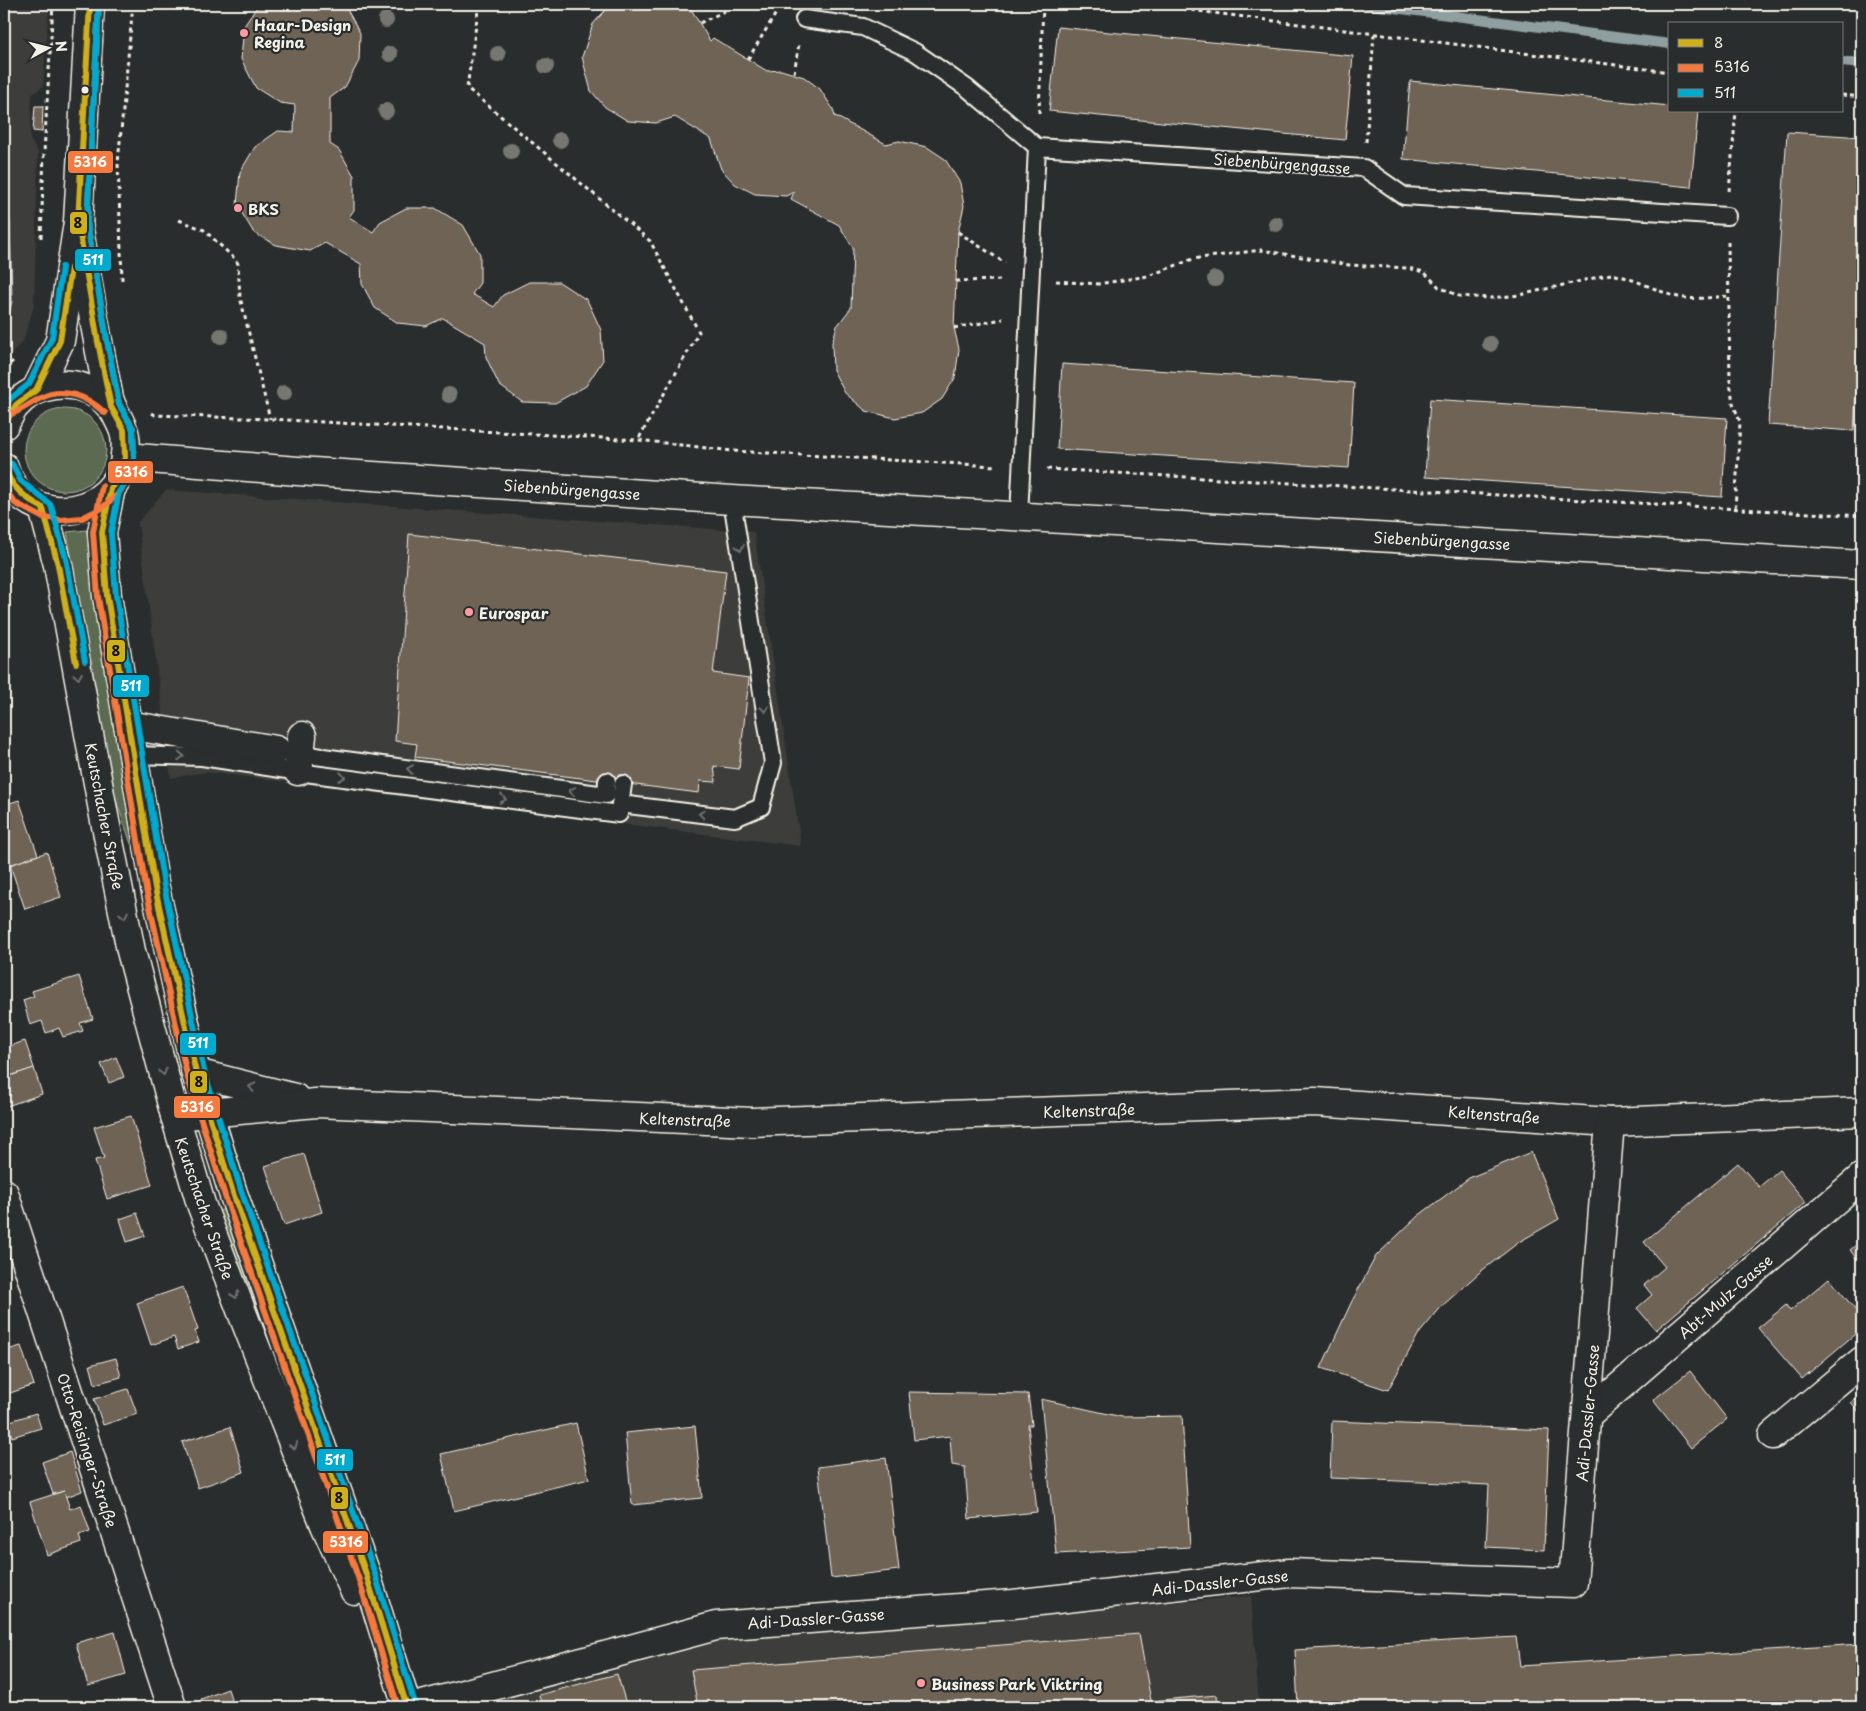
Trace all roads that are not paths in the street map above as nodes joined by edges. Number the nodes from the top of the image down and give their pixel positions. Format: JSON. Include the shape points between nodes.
{"nodes":[{"id":1,"x":90,"y":4,"type":"edge"},
{"id":2,"x":804,"y":19,"type":"dead end"},
{"id":3,"x":1037,"y":147,"type":"junction"},
{"id":4,"x":1727,"y":216,"type":"road end"},
{"id":5,"x":78,"y":222,"type":"junction"},
{"id":6,"x":111,"y":406,"type":"junction"},
{"id":7,"x":15,"y":407,"type":"edge"},
{"id":8,"x":126,"y":457,"type":"junction"},
{"id":9,"x":4,"y":467,"type":"edge"},
{"id":10,"x":111,"y":488,"type":"junction"},
{"id":11,"x":732,"y":500,"type":"junction"},
{"id":12,"x":43,"y":508,"type":"junction"},
{"id":13,"x":1019,"y":516,"type":"junction"},
{"id":14,"x":1862,"y":561,"type":"edge"},
{"id":15,"x":128,"y":725,"type":"junction"},
{"id":16,"x":294,"y":753,"type":"junction"},
{"id":17,"x":132,"y":754,"type":"junction"},
{"id":18,"x":620,"y":804,"type":"junction"},
{"id":19,"x":196,"y":1073,"type":"junction"},
{"id":20,"x":316,"y":1103,"type":"junction"},
{"id":21,"x":1862,"y":1112,"type":"edge"},
{"id":22,"x":208,"y":1113,"type":"junction"},
{"id":23,"x":175,"y":1116,"type":"junction"},
{"id":24,"x":1610,"y":1122,"type":"junction"},
{"id":25,"x":1862,"y":1177,"type":"edge"},
{"id":26,"x":4,"y":1193,"type":"edge"},
{"id":27,"x":1862,"y":1361,"type":"edge"},
{"id":28,"x":1587,"y":1415,"type":"junction"},
{"id":29,"x":1773,"y":1435,"type":"dead end"},
{"id":30,"x":172,"y":1707,"type":"edge"},
{"id":31,"x":407,"y":1707,"type":"edge"},
{"id":32,"x":415,"y":1707,"type":"edge"}],
"edges":[{"from":1,"to":5,"type":"street","name":"Keutschacher Straße"},
{"from":2,"to":3,"type":"lane","via":[[862,27],[915,52],[967,88]]},
{"from":3,"to":4,"type":"lane","name":"Siebenbürgengasse","via":[[1364,168],[1404,196]]},
{"from":3,"to":13,"type":"lane"},
{"from":5,"to":6,"type":"street","name":"Keutschacher Straße"},
{"from":5,"to":7,"type":"street","name":"Keutschacher Straße","via":[[60,341]]},
{"from":6,"to":7,"type":"street","name":"Keutschacher Straße","via":[[96,393],[77,386],[56,384]]},
{"from":6,"to":8,"type":"street","name":"Keutschacher Straße","via":[[124,430]]},
{"from":8,"to":10,"type":"street","name":"Keutschacher Straße","via":[[121,474]]},
{"from":8,"to":11,"type":"street","name":"Siebenbürgengasse"},
{"from":9,"to":12,"type":"street","name":"Keutschacher Straße","via":[[6,476],[22,496]]},
{"from":10,"to":12,"type":"street","name":"Keutschacher Straße","via":[[97,501],[80,509]]},
{"from":10,"to":15,"type":"street","name":"Keutschacher Straße","via":[[102,532],[107,596]]},
{"from":11,"to":13,"type":"street","name":"Siebenbürgengasse"},
{"from":11,"to":18,"type":"lane","one_way":true,"via":[[773,763],[761,807],[735,818]]},
{"from":12,"to":23,"type":"street","name":"Keutschacher Straße","one_way":true,"via":[[58,565],[131,951]]},
{"from":13,"to":14,"type":"street","name":"Siebenbürgengasse","via":[[1852,564],[1862,564]]},
{"from":15,"to":16,"type":"street"},
{"from":15,"to":17,"type":"street","name":"Keutschacher Straße"},
{"from":17,"to":16,"type":"lane","one_way":true,"via":[[202,757]]},
{"from":16,"to":18,"type":"lane","one_way":true,"via":[[619,814]]},
{"from":18,"to":16,"type":"lane","one_way":true,"via":[[615,782],[606,795]]},
{"from":17,"to":19,"type":"street","name":"Keutschacher Straße","via":[[157,897]]},
{"from":20,"to":19,"type":"street","name":"Keltenstraße","one_way":true},
{"from":19,"to":22,"type":"street","name":"Keutschacher Straße"},
{"from":20,"to":22,"type":"street","name":"Keltenstraße"},
{"from":20,"to":24,"type":"street","name":"Keltenstraße","via":[[752,1122],[1314,1102]]},
{"from":21,"to":24,"type":"street","name":"Keltenstraße"},
{"from":22,"to":23,"type":"street","name":"Keltenstraße"},
{"from":22,"to":31,"type":"street","name":"Keutschacher Straße","via":[[366,1574]]},
{"from":23,"to":31,"type":"street","name":"Keutschacher Straße","one_way":true,"via":[[204,1212],[325,1525]]},
{"from":24,"to":28,"type":"street","name":"Adi-Dassler-Gasse"},
{"from":25,"to":28,"type":"street","name":"Abt-Mulz-Gasse"},
{"from":26,"to":30,"type":"street","name":"Otto-Reisinger-Straße"},
{"from":27,"to":29,"type":"street"},
{"from":28,"to":32,"type":"street","name":"Adi-Dassler-Gasse","via":[[1573,1583],[1289,1574],[1013,1604],[716,1626]]}]}
